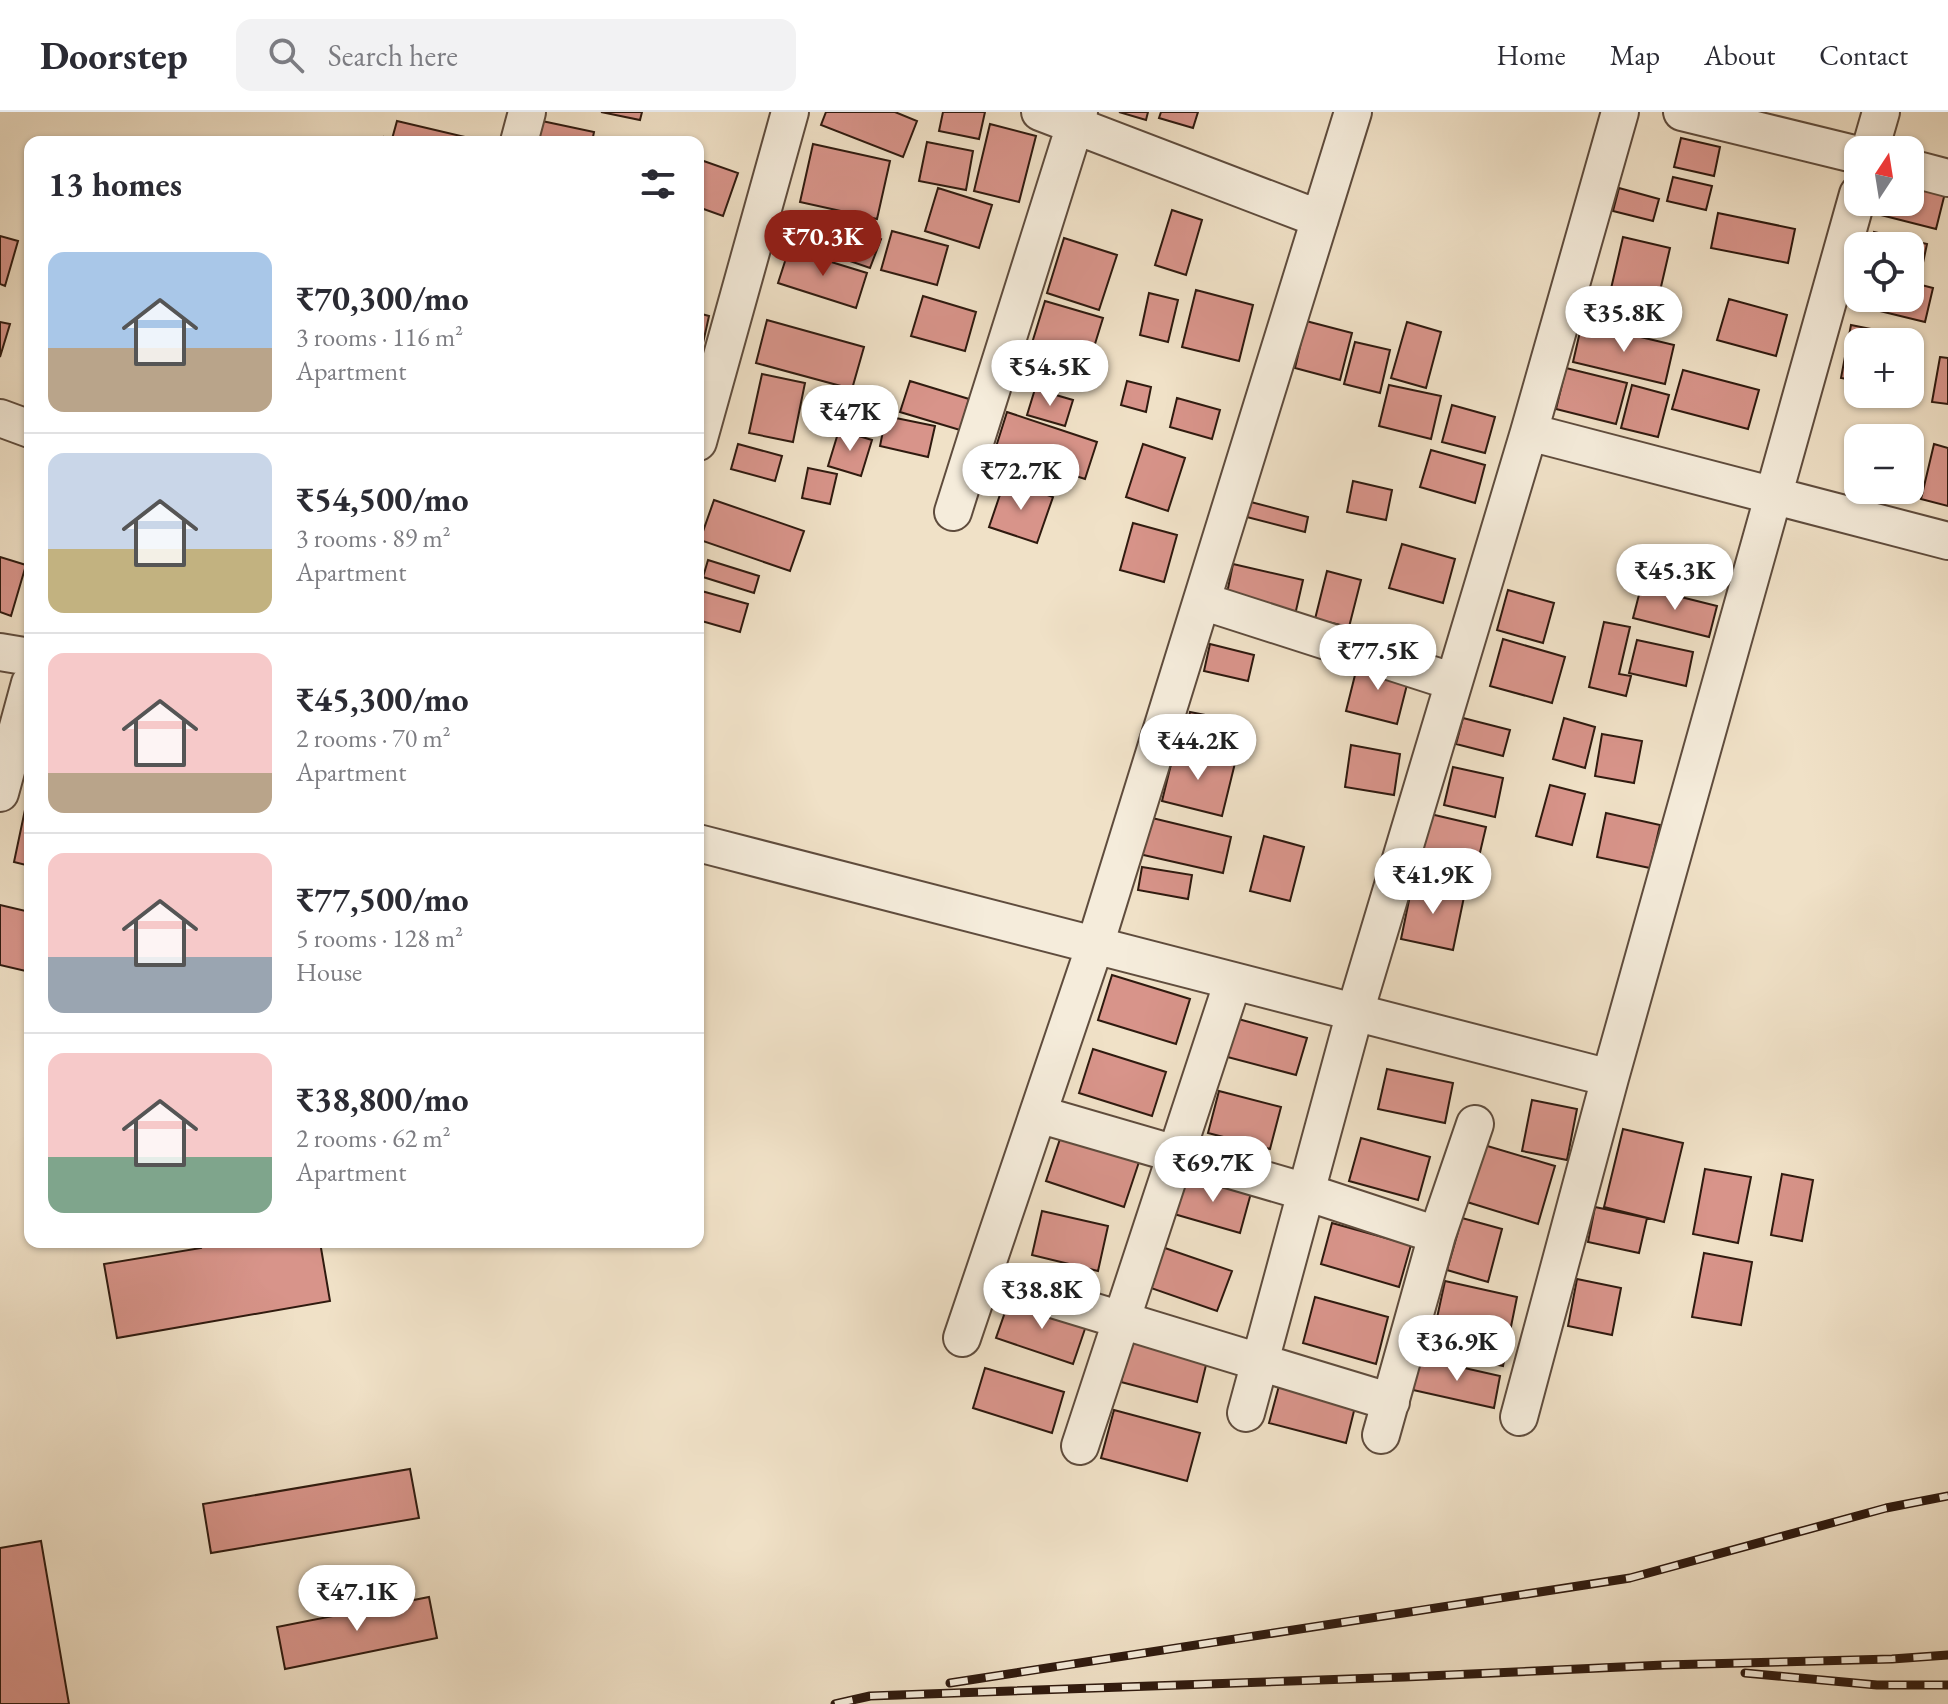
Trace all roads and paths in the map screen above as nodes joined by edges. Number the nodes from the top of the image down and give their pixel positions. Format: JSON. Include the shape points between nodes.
{"nodes":[{"id":1,"x":527,"y":112,"type":"edge"},
{"id":2,"x":790,"y":112,"type":"edge"},
{"id":3,"x":1040,"y":112,"type":"edge"},
{"id":4,"x":1353,"y":112,"type":"edge"},
{"id":5,"x":1620,"y":112,"type":"edge"},
{"id":6,"x":1682,"y":112,"type":"edge"},
{"id":7,"x":1881,"y":112,"type":"edge"},
{"id":8,"x":1077,"y":119,"type":"edge"},
{"id":9,"x":521,"y":136,"type":"edge"},
{"id":10,"x":1874,"y":136,"type":"edge"},
{"id":11,"x":1844,"y":152,"type":"edge"},
{"id":12,"x":1924,"y":172,"type":"edge"},
{"id":13,"x":1948,"y":178,"type":"edge"},
{"id":14,"x":1852,"y":216,"type":"edge"},
{"id":15,"x":1320,"y":219,"type":"junction"},
{"id":16,"x":0,"y":418,"type":"edge"},
{"id":17,"x":704,"y":420,"type":"edge"},
{"id":18,"x":24,"y":427,"type":"edge"},
{"id":19,"x":1529,"y":432,"type":"junction"},
{"id":20,"x":1774,"y":494,"type":"junction"},
{"id":21,"x":953,"y":512,"type":"dead end"},
{"id":22,"x":1948,"y":541,"type":"edge"},
{"id":23,"x":1202,"y":601,"type":"junction"},
{"id":24,"x":0,"y":652,"type":"edge"},
{"id":25,"x":24,"y":656,"type":"edge"},
{"id":26,"x":1454,"y":682,"type":"junction"},
{"id":27,"x":24,"y":705,"type":"edge"},
{"id":28,"x":0,"y":793,"type":"edge"},
{"id":29,"x":704,"y":845,"type":"edge"},
{"id":30,"x":1095,"y":945,"type":"junction"},
{"id":31,"x":1233,"y":981,"type":"junction"},
{"id":32,"x":1355,"y":1012,"type":"junction"},
{"id":33,"x":1610,"y":1078,"type":"junction"},
{"id":34,"x":1038,"y":1114,"type":"junction"},
{"id":35,"x":1475,"y":1124,"type":"dead end"},
{"id":36,"x":1176,"y":1153,"type":"junction"},
{"id":37,"x":1306,"y":1192,"type":"junction"},
{"id":38,"x":1437,"y":1235,"type":"junction"},
{"id":39,"x":983,"y":1278,"type":"junction"},
{"id":40,"x":1122,"y":1318,"type":"junction"},
{"id":41,"x":962,"y":1338,"type":"dead end"},
{"id":42,"x":1260,"y":1360,"type":"junction"},
{"id":43,"x":1246,"y":1413,"type":"dead end"},
{"id":44,"x":1519,"y":1417,"type":"dead end"},
{"id":45,"x":1080,"y":1446,"type":"dead end"}],
"edges":[{"from":1,"to":9,"type":"street"},
{"from":2,"to":17,"type":"street"},
{"from":3,"to":8,"type":"street"},
{"from":4,"to":15,"type":"street"},
{"from":5,"to":19,"type":"street"},
{"from":6,"to":11,"type":"street"},
{"from":7,"to":10,"type":"street"},
{"from":8,"to":15,"type":"street"},
{"from":8,"to":21,"type":"street"},
{"from":12,"to":13,"type":"street"},
{"from":14,"to":20,"type":"street"},
{"from":15,"to":23,"type":"street"},
{"from":16,"to":18,"type":"street"},
{"from":19,"to":20,"type":"street"},
{"from":19,"to":26,"type":"street"},
{"from":20,"to":22,"type":"street"},
{"from":20,"to":33,"type":"street"},
{"from":23,"to":26,"type":"street"},
{"from":23,"to":30,"type":"street"},
{"from":24,"to":25,"type":"street"},
{"from":26,"to":32,"type":"street"},
{"from":27,"to":28,"type":"street"},
{"from":29,"to":30,"type":"street"},
{"from":30,"to":31,"type":"street"},
{"from":30,"to":34,"type":"street"},
{"from":31,"to":32,"type":"street"},
{"from":31,"to":36,"type":"street"},
{"from":32,"to":33,"type":"street"},
{"from":32,"to":37,"type":"street"},
{"from":33,"to":44,"type":"street"},
{"from":34,"to":36,"type":"street"},
{"from":34,"to":39,"type":"street"},
{"from":35,"to":38,"type":"street"},
{"from":36,"to":37,"type":"street"},
{"from":36,"to":40,"type":"street"},
{"from":37,"to":38,"type":"street"},
{"from":37,"to":42,"type":"street"},
{"from":38,"to":42,"type":"street","via":[[1386,1418]]},
{"from":39,"to":40,"type":"street"},
{"from":39,"to":41,"type":"street"},
{"from":40,"to":42,"type":"street"},
{"from":40,"to":45,"type":"street"},
{"from":42,"to":43,"type":"street"}]}
